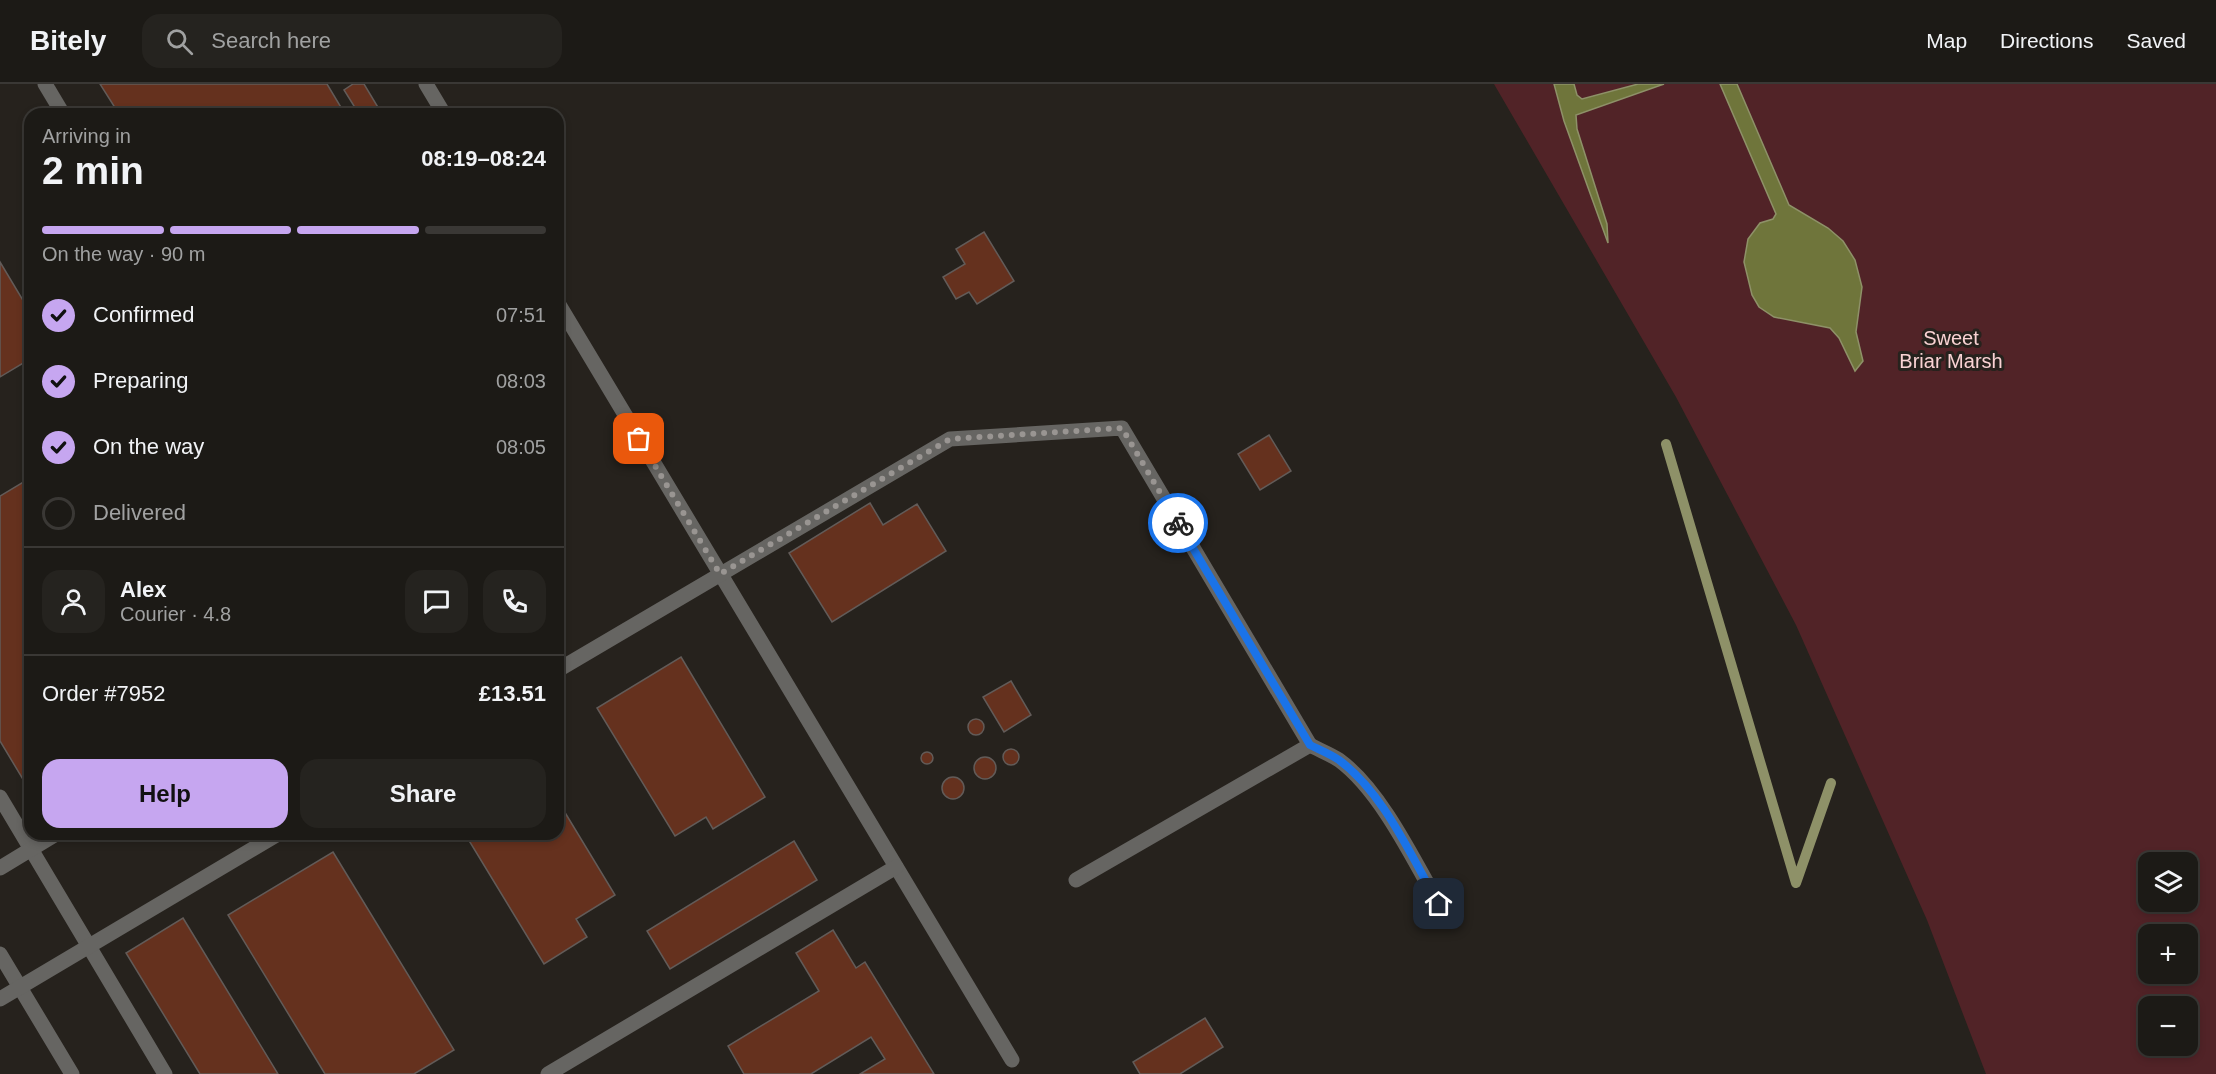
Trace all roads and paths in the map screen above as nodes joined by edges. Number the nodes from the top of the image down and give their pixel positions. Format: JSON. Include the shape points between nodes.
{"nodes":[{"id":1,"x":45,"y":84,"type":"edge"},
{"id":2,"x":426,"y":84,"type":"edge"},
{"id":3,"x":59,"y":108,"type":"edge"},
{"id":4,"x":440,"y":108,"type":"edge"},
{"id":5,"x":564,"y":313,"type":"edge"},
{"id":6,"x":720,"y":574,"type":"junction"},
{"id":7,"x":564,"y":666,"type":"edge"},
{"id":8,"x":1310,"y":745,"type":"junction"},
{"id":9,"x":0,"y":797,"type":"edge"},
{"id":10,"x":24,"y":837,"type":"edge"},
{"id":11,"x":26,"y":840,"type":"edge"},
{"id":12,"x":46,"y":840,"type":"edge"},
{"id":13,"x":268,"y":840,"type":"edge"},
{"id":14,"x":31,"y":849,"type":"junction"},
{"id":15,"x":896,"y":867,"type":"junction"},
{"id":16,"x":0,"y":868,"type":"edge"},
{"id":17,"x":1076,"y":880,"type":"dead end"},
{"id":18,"x":1446,"y":917,"type":"dead end"},
{"id":19,"x":89,"y":945,"type":"junction"},
{"id":20,"x":0,"y":954,"type":"edge"},
{"id":21,"x":20,"y":987,"type":"junction"},
{"id":22,"x":0,"y":999,"type":"edge"},
{"id":23,"x":1012,"y":1060,"type":"dead end"},
{"id":24,"x":72,"y":1074,"type":"edge"},
{"id":25,"x":165,"y":1074,"type":"edge"},
{"id":26,"x":548,"y":1074,"type":"edge"}],
"edges":[{"from":1,"to":3,"type":"lane"},
{"from":2,"to":4,"type":"lane"},
{"from":5,"to":6,"type":"lane"},
{"from":6,"to":7,"type":"lane"},
{"from":6,"to":8,"type":"lane","via":[[950,439],[1122,428]]},
{"from":6,"to":15,"type":"lane"},
{"from":8,"to":17,"type":"lane"},
{"from":8,"to":18,"type":"lane","via":[[1339,760],[1380,803]]},
{"from":9,"to":10,"type":"lane"},
{"from":11,"to":14,"type":"lane"},
{"from":12,"to":14,"type":"lane"},
{"from":13,"to":19,"type":"lane"},
{"from":14,"to":16,"type":"lane"},
{"from":14,"to":19,"type":"lane"},
{"from":15,"to":23,"type":"lane"},
{"from":15,"to":26,"type":"lane"},
{"from":19,"to":21,"type":"lane"},
{"from":19,"to":25,"type":"lane"},
{"from":20,"to":21,"type":"lane"},
{"from":21,"to":22,"type":"lane"},
{"from":21,"to":24,"type":"lane"}]}
